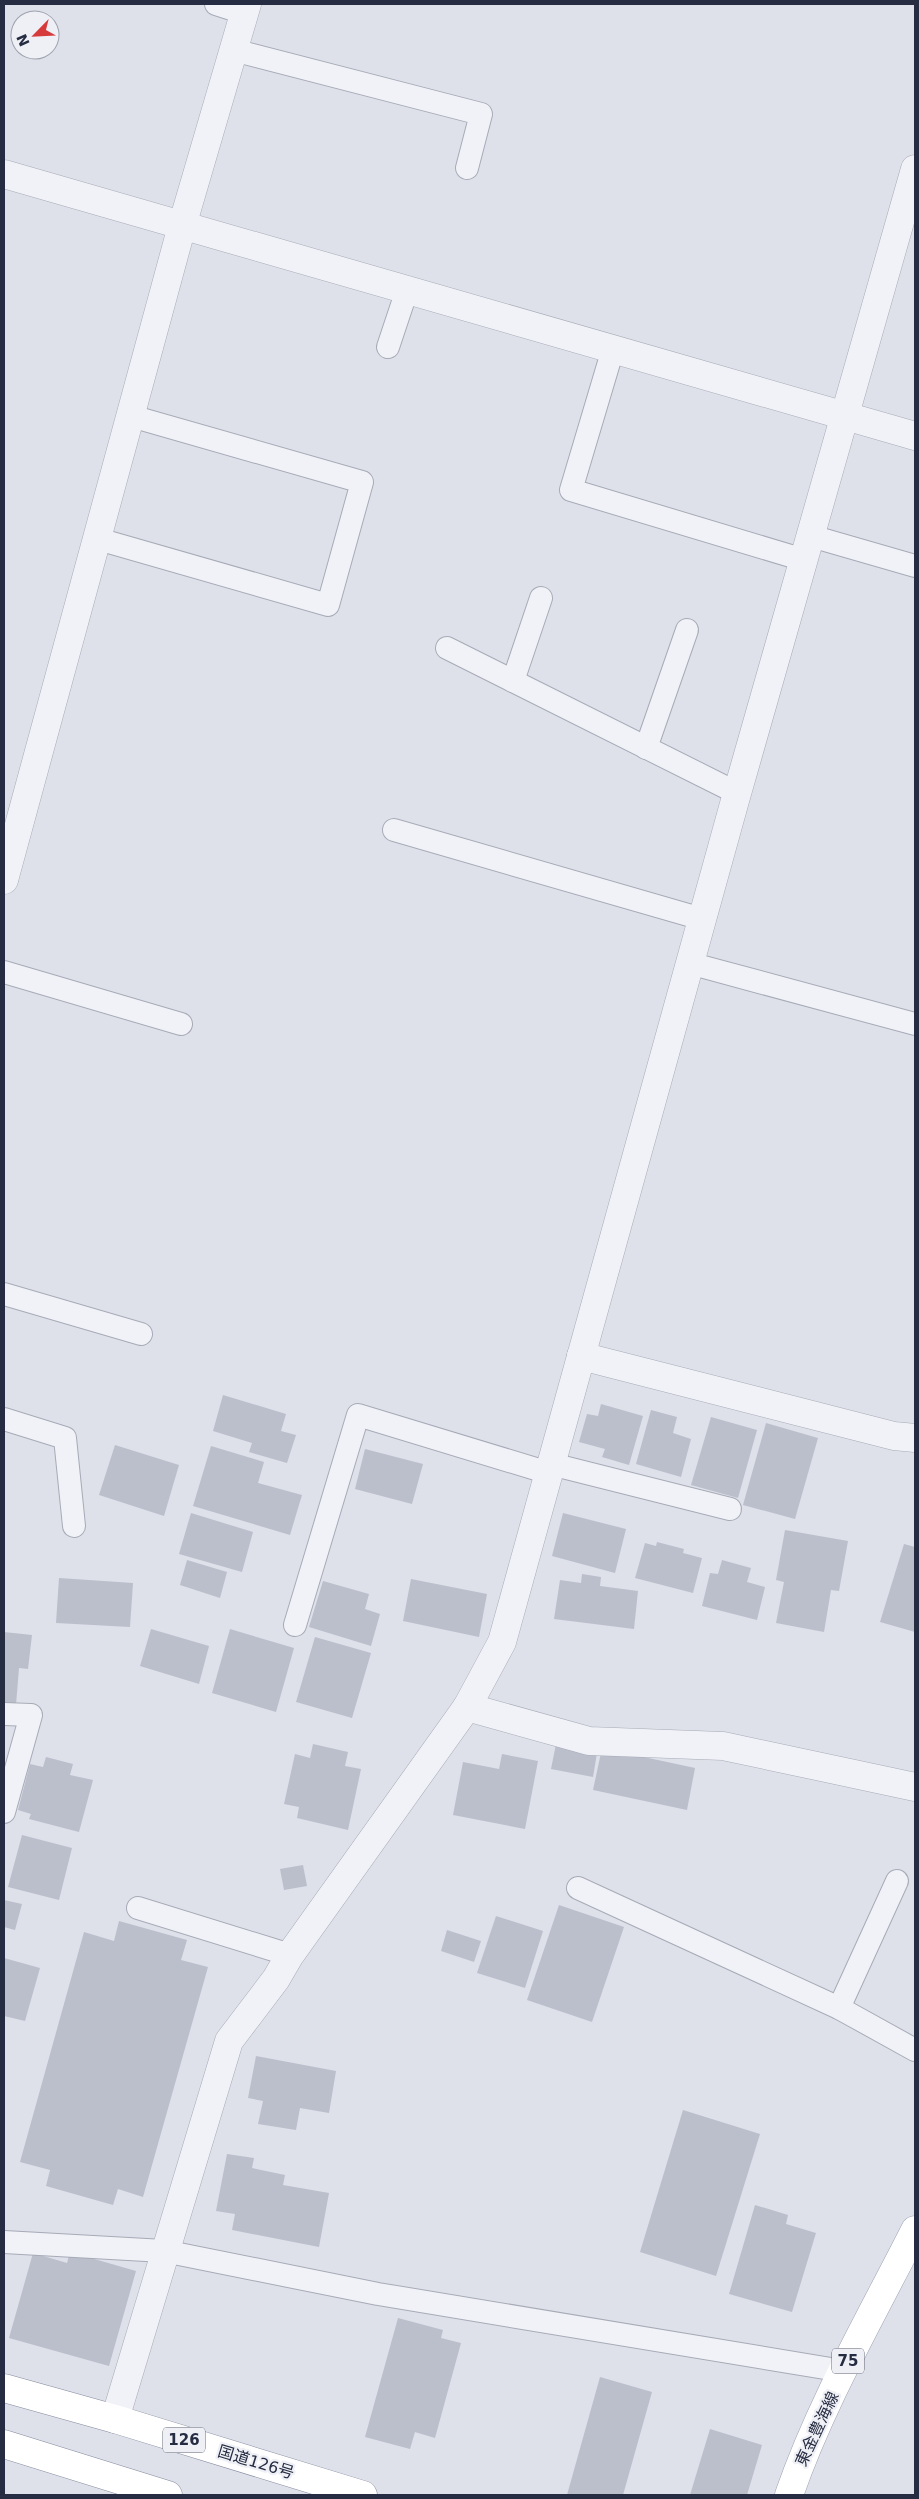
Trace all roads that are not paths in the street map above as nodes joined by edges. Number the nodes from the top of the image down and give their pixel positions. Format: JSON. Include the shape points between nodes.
{"nodes":[{"id":1,"x":216,"y":4,"type":"edge"},
{"id":2,"x":245,"y":8,"type":"edge"},
{"id":3,"x":233,"y":50,"type":"junction"},
{"id":4,"x":467,"y":168,"type":"dead end"},
{"id":5,"x":915,"y":169,"type":"edge"},
{"id":6,"x":4,"y":174,"type":"edge"},
{"id":7,"x":182,"y":226,"type":"junction"},
{"id":8,"x":407,"y":290,"type":"junction"},
{"id":9,"x":388,"y":348,"type":"dead end"},
{"id":10,"x":613,"y":350,"type":"junction"},
{"id":11,"x":131,"y":416,"type":"junction"},
{"id":12,"x":845,"y":416,"type":"junction"},
{"id":13,"x":915,"y":436,"type":"edge"},
{"id":14,"x":98,"y":538,"type":"junction"},
{"id":15,"x":807,"y":548,"type":"junction"},
{"id":16,"x":915,"y":566,"type":"edge"},
{"id":17,"x":541,"y":598,"type":"dead end"},
{"id":18,"x":687,"y":630,"type":"dead end"},
{"id":19,"x":447,"y":648,"type":"dead end"},
{"id":20,"x":513,"y":681,"type":"junction"},
{"id":21,"x":646,"y":748,"type":"junction"},
{"id":22,"x":737,"y":793,"type":"junction"},
{"id":23,"x":394,"y":830,"type":"dead end"},
{"id":24,"x":4,"y":880,"type":"edge"},
{"id":25,"x":702,"y":919,"type":"junction"},
{"id":26,"x":689,"y":963,"type":"junction"},
{"id":27,"x":4,"y":972,"type":"edge"},
{"id":28,"x":181,"y":1024,"type":"dead end"},
{"id":29,"x":915,"y":1024,"type":"edge"},
{"id":30,"x":4,"y":1294,"type":"edge"},
{"id":31,"x":141,"y":1334,"type":"dead end"},
{"id":32,"x":581,"y":1356,"type":"junction"},
{"id":33,"x":4,"y":1419,"type":"edge"},
{"id":34,"x":915,"y":1438,"type":"edge"},
{"id":35,"x":550,"y":1469,"type":"junction"},
{"id":36,"x":730,"y":1509,"type":"dead end"},
{"id":37,"x":74,"y":1526,"type":"dead end"},
{"id":38,"x":294,"y":1625,"type":"dead end"},
{"id":39,"x":468,"y":1707,"type":"junction"},
{"id":40,"x":4,"y":1714,"type":"edge"},
{"id":41,"x":915,"y":1787,"type":"edge"},
{"id":42,"x":4,"y":1812,"type":"edge"},
{"id":43,"x":897,"y":1882,"type":"dead end"},
{"id":44,"x":578,"y":1888,"type":"dead end"},
{"id":45,"x":138,"y":1908,"type":"dead end"},
{"id":46,"x":290,"y":1955,"type":"junction"},
{"id":47,"x":839,"y":2008,"type":"junction"},
{"id":48,"x":915,"y":2050,"type":"edge"},
{"id":49,"x":915,"y":2230,"type":"edge"},
{"id":50,"x":4,"y":2242,"type":"edge"},
{"id":51,"x":164,"y":2251,"type":"junction"},
{"id":52,"x":843,"y":2371,"type":"junction"},
{"id":53,"x":4,"y":2388,"type":"edge"},
{"id":54,"x":115,"y":2419,"type":"junction"},
{"id":55,"x":4,"y":2444,"type":"edge"},
{"id":56,"x":168,"y":2495,"type":"edge"},
{"id":57,"x":363,"y":2495,"type":"edge"},
{"id":58,"x":789,"y":2495,"type":"edge"}],
"edges":[{"from":1,"to":2,"type":"lane"},
{"from":2,"to":3,"type":"street"},
{"from":3,"to":4,"type":"lane","via":[[481,114]]},
{"from":3,"to":7,"type":"street"},
{"from":5,"to":12,"type":"street"},
{"from":6,"to":7,"type":"street"},
{"from":7,"to":8,"type":"street"},
{"from":7,"to":11,"type":"street"},
{"from":8,"to":9,"type":"lane"},
{"from":8,"to":10,"type":"street"},
{"from":10,"to":12,"type":"street"},
{"from":10,"to":15,"type":"lane","via":[[571,490]]},
{"from":11,"to":14,"type":"street"},
{"from":11,"to":14,"type":"lane","via":[[362,482],[360,492],[328,605]]},
{"from":12,"to":13,"type":"street"},
{"from":12,"to":15,"type":"street"},
{"from":14,"to":24,"type":"street"},
{"from":15,"to":16,"type":"lane"},
{"from":15,"to":22,"type":"street"},
{"from":17,"to":20,"type":"lane"},
{"from":18,"to":21,"type":"lane"},
{"from":19,"to":20,"type":"lane"},
{"from":20,"to":21,"type":"lane"},
{"from":21,"to":22,"type":"lane"},
{"from":22,"to":25,"type":"street"},
{"from":23,"to":25,"type":"lane"},
{"from":25,"to":26,"type":"street"},
{"from":26,"to":29,"type":"lane"},
{"from":26,"to":32,"type":"street"},
{"from":27,"to":28,"type":"lane"},
{"from":30,"to":31,"type":"lane"},
{"from":32,"to":34,"type":"street","via":[[894,1436]]},
{"from":32,"to":35,"type":"street"},
{"from":33,"to":37,"type":"lane","via":[[65,1438]]},
{"from":35,"to":36,"type":"lane"},
{"from":35,"to":38,"type":"lane","via":[[358,1415]]},
{"from":35,"to":39,"type":"street","via":[[502,1642]]},
{"from":39,"to":41,"type":"street","via":[[589,1742],[723,1746]]},
{"from":39,"to":46,"type":"street"},
{"from":40,"to":42,"type":"lane","via":[[31,1715]]},
{"from":43,"to":47,"type":"lane"},
{"from":44,"to":47,"type":"lane"},
{"from":45,"to":46,"type":"lane"},
{"from":46,"to":51,"type":"street","via":[[229,2041]]},
{"from":47,"to":48,"type":"lane"},
{"from":49,"to":52,"type":"main road","name":"東金豊海線","number":"75"},
{"from":50,"to":51,"type":"lane"},
{"from":51,"to":52,"type":"lane","via":[[378,2294]]},
{"from":51,"to":54,"type":"street"},
{"from":52,"to":58,"type":"main road","name":"東金豊海線","number":"75"},
{"from":53,"to":54,"type":"main road","name":"国道126号","number":"126"},
{"from":54,"to":57,"type":"main road","name":"国道126号","number":"126"},
{"from":55,"to":56,"type":"main road"}]}
